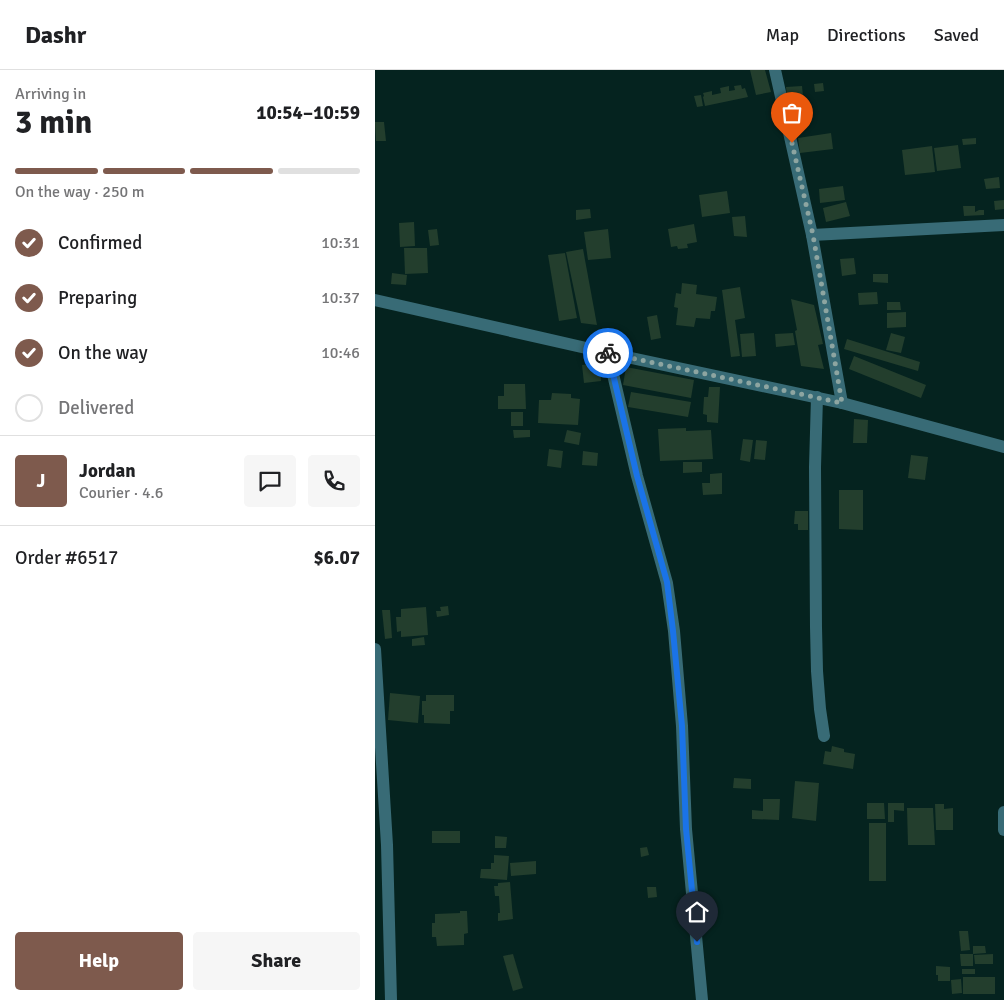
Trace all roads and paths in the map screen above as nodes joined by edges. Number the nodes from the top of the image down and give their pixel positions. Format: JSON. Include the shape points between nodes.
{"nodes":[{"id":1,"x":775,"y":70,"type":"edge"},
{"id":2,"x":1004,"y":225,"type":"edge"},
{"id":3,"x":813,"y":235,"type":"junction"},
{"id":4,"x":375,"y":300,"type":"edge"},
{"id":5,"x":608,"y":352,"type":"junction"},
{"id":6,"x":817,"y":397,"type":"junction"},
{"id":7,"x":842,"y":403,"type":"junction"},
{"id":8,"x":1004,"y":447,"type":"edge"},
{"id":9,"x":375,"y":649,"type":"edge"},
{"id":10,"x":824,"y":736,"type":"dead end"},
{"id":11,"x":1004,"y":812,"type":"edge"},
{"id":12,"x":1004,"y":830,"type":"edge"},
{"id":13,"x":391,"y":1000,"type":"edge"},
{"id":14,"x":702,"y":1000,"type":"edge"}],
"edges":[{"from":1,"to":3,"type":"street"},
{"from":2,"to":3,"type":"street"},
{"from":3,"to":7,"type":"street"},
{"from":4,"to":5,"type":"street"},
{"from":5,"to":6,"type":"street"},
{"from":5,"to":14,"type":"street","via":[[637,476],[667,582],[682,726],[686,829]]},
{"from":6,"to":7,"type":"street"},
{"from":6,"to":10,"type":"street","via":[[816,627]]},
{"from":7,"to":8,"type":"street"},
{"from":9,"to":13,"type":"street","via":[[387,845]]},
{"from":11,"to":12,"type":"street"}]}
